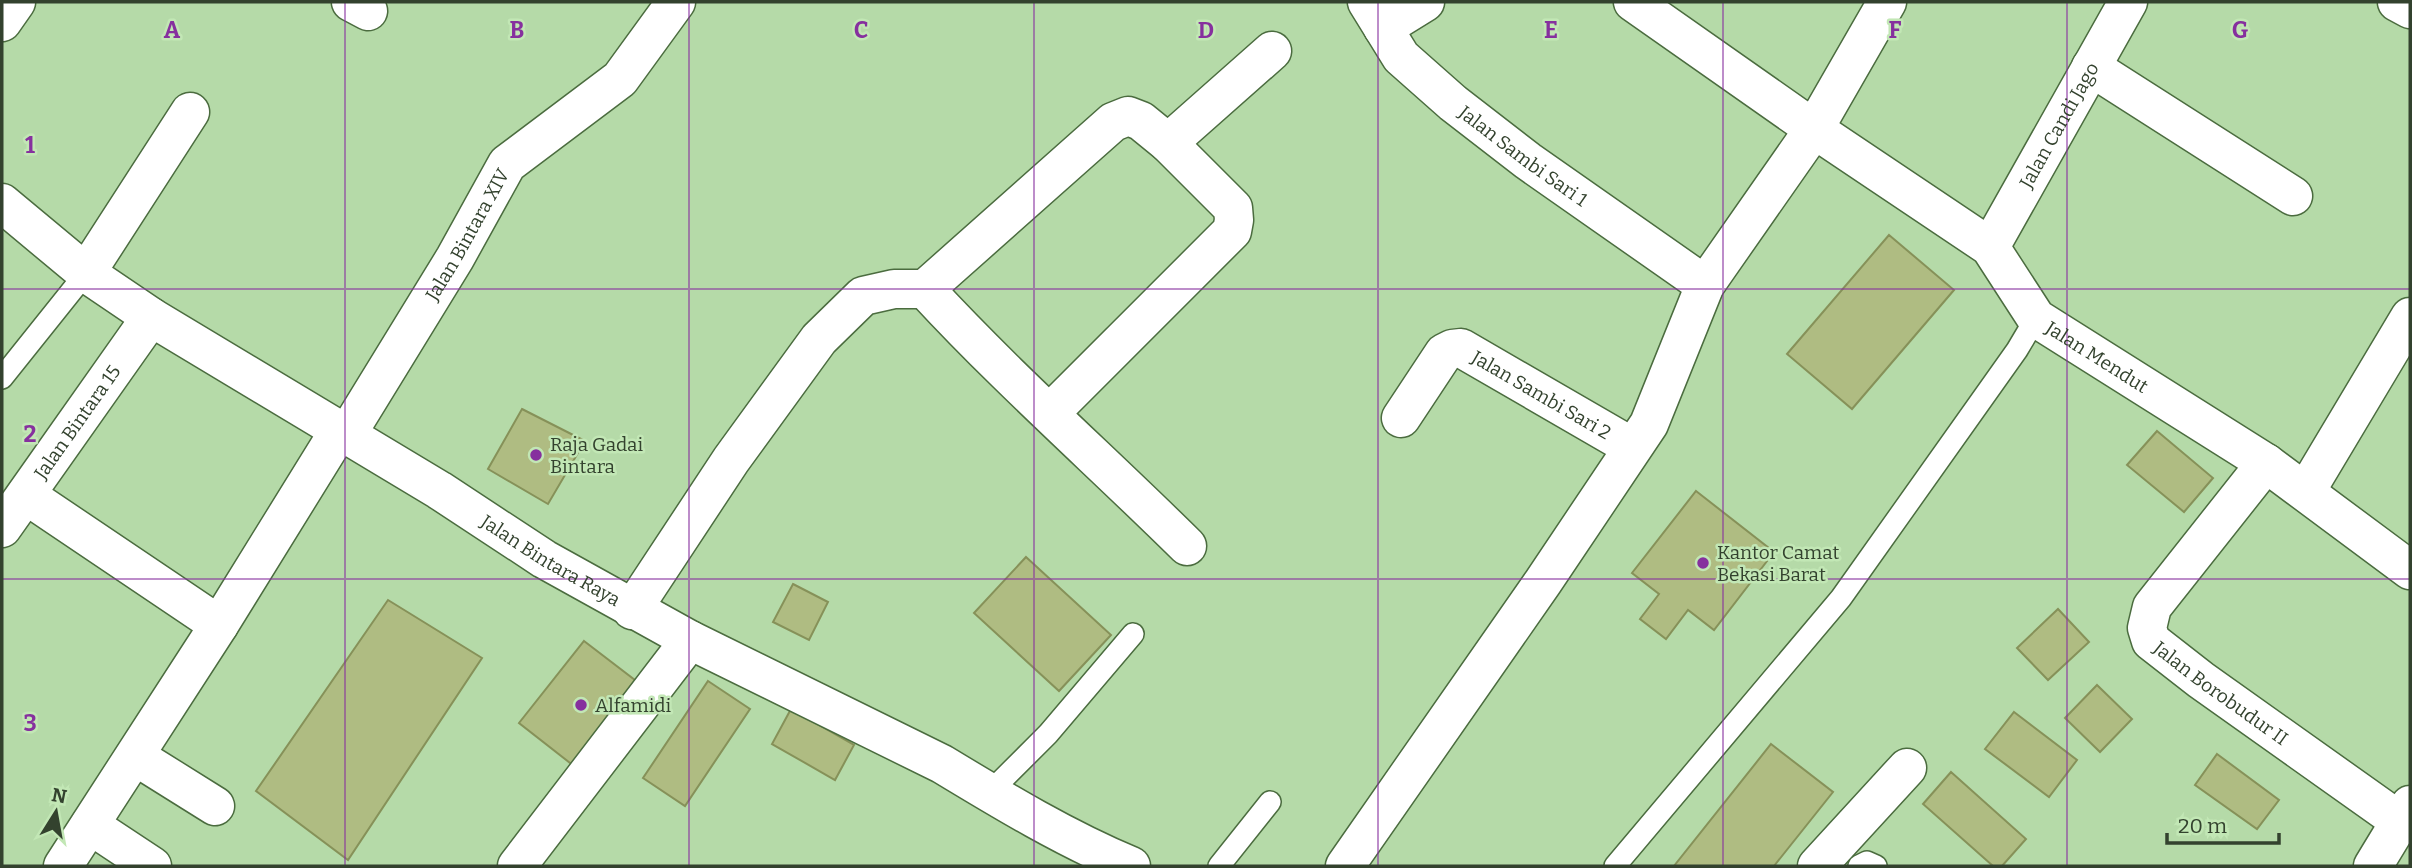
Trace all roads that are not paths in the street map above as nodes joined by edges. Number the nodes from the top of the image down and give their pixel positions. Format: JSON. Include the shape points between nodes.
{"nodes":[{"id":1,"x":16,"y":2,"type":"edge"},
{"id":2,"x":676,"y":2,"type":"edge"},
{"id":3,"x":1425,"y":2,"type":"edge"},
{"id":4,"x":1634,"y":2,"type":"edge"},
{"id":5,"x":1886,"y":2,"type":"edge"},
{"id":6,"x":2128,"y":2,"type":"edge"},
{"id":7,"x":2397,"y":2,"type":"edge"},
{"id":8,"x":2410,"y":9,"type":"edge"},
{"id":9,"x":1375,"y":15,"type":"edge"},
{"id":10,"x":2,"y":22,"type":"edge"},
{"id":11,"x":1272,"y":51,"type":"dead end"},
{"id":12,"x":2091,"y":67,"type":"junction"},
{"id":13,"x":190,"y":112,"type":"dead end"},
{"id":14,"x":1814,"y":129,"type":"junction"},
{"id":15,"x":1168,"y":143,"type":"junction"},
{"id":16,"x":2293,"y":196,"type":"dead end"},
{"id":17,"x":2,"y":203,"type":"edge"},
{"id":18,"x":1990,"y":247,"type":"junction"},
{"id":19,"x":86,"y":273,"type":"junction"},
{"id":20,"x":1705,"y":285,"type":"junction"},
{"id":21,"x":925,"y":289,"type":"junction"},
{"id":22,"x":151,"y":317,"type":"junction"},
{"id":23,"x":2410,"y":317,"type":"edge"},
{"id":24,"x":2036,"y":318,"type":"junction"},
{"id":25,"x":2,"y":378,"type":"edge"},
{"id":26,"x":1050,"y":413,"type":"junction"},
{"id":27,"x":1401,"y":418,"type":"dead end"},
{"id":28,"x":343,"y":433,"type":"junction"},
{"id":29,"x":1632,"y":447,"type":"junction"},
{"id":30,"x":2266,"y":463,"type":"junction"},
{"id":31,"x":2306,"y":491,"type":"junction"},
{"id":32,"x":26,"y":495,"type":"junction"},
{"id":33,"x":2,"y":528,"type":"edge"},
{"id":34,"x":1187,"y":546,"type":"dead end"},
{"id":35,"x":2410,"y":570,"type":"edge"},
{"id":36,"x":632,"y":610,"type":"junction"},
{"id":37,"x":219,"y":625,"type":"junction"},
{"id":38,"x":1133,"y":634,"type":"dead end"},
{"id":39,"x":691,"y":640,"type":"junction"},
{"id":40,"x":135,"y":755,"type":"junction"},
{"id":41,"x":1907,"y":768,"type":"dead end"},
{"id":42,"x":989,"y":793,"type":"junction"},
{"id":43,"x":1270,"y":802,"type":"dead end"},
{"id":44,"x":215,"y":806,"type":"dead end"},
{"id":45,"x":2406,"y":813,"type":"edge"},
{"id":46,"x":90,"y":825,"type":"junction"},
{"id":47,"x":63,"y":866,"type":"edge"},
{"id":48,"x":152,"y":866,"type":"edge"},
{"id":49,"x":517,"y":866,"type":"edge"},
{"id":50,"x":1131,"y":866,"type":"edge"},
{"id":51,"x":1219,"y":866,"type":"edge"},
{"id":52,"x":1345,"y":866,"type":"edge"},
{"id":53,"x":1615,"y":866,"type":"edge"},
{"id":54,"x":1817,"y":866,"type":"edge"},
{"id":55,"x":1859,"y":866,"type":"edge"},
{"id":56,"x":1876,"y":866,"type":"edge"},
{"id":57,"x":2374,"y":866,"type":"edge"}],
"edges":[{"from":1,"to":10,"type":"street"},
{"from":2,"to":28,"type":"street","name":"Jalan Bintara XIV","via":[[620,79],[507,164],[454,258]]},
{"from":3,"to":9,"type":"street"},
{"from":4,"to":14,"type":"street","name":"Jalan Mendut"},
{"from":5,"to":14,"type":"street"},
{"from":6,"to":12,"type":"street","name":"Jalan Candi Jago"},
{"from":7,"to":8,"type":"street"},
{"from":9,"to":20,"type":"street","name":"Jalan Sambi Sari 1","via":[[1401,57],[1453,103]]},
{"from":11,"to":15,"type":"street"},
{"from":12,"to":16,"type":"street"},
{"from":12,"to":18,"type":"street","name":"Jalan Candi Jago"},
{"from":13,"to":19,"type":"street"},
{"from":14,"to":18,"type":"street","name":"Jalan Mendut"},
{"from":14,"to":20,"type":"street"},
{"from":15,"to":21,"type":"street","via":[[1128,116],[1113,122]]},
{"from":15,"to":26,"type":"street","via":[[1233,208],[1231,231]]},
{"from":17,"to":19,"type":"street","name":"Jalan Bintara Raya"},
{"from":18,"to":24,"type":"street","name":"Jalan Mendut"},
{"from":19,"to":22,"type":"street","name":"Jalan Bintara Raya"},
{"from":19,"to":25,"type":"lane"},
{"from":20,"to":29,"type":"street","via":[[1648,424]]},
{"from":21,"to":26,"type":"street"},
{"from":21,"to":36,"type":"street","via":[[863,296],[819,339],[731,460]]},
{"from":22,"to":28,"type":"street","name":"Jalan Bintara Raya"},
{"from":22,"to":32,"type":"street","name":"Jalan Bintara 15"},
{"from":23,"to":31,"type":"street"},
{"from":24,"to":30,"type":"street","name":"Jalan Mendut"},
{"from":24,"to":53,"type":"lane","via":[[1841,598]]},
{"from":26,"to":34,"type":"street"},
{"from":27,"to":29,"type":"street","name":"Jalan Sambi Sari 2","via":[[1444,354],[1461,348]]},
{"from":28,"to":36,"type":"street","name":"Jalan Bintara Raya"},
{"from":28,"to":37,"type":"street","name":"Jalan Bintara XIV"},
{"from":29,"to":52,"type":"street"},
{"from":30,"to":31,"type":"street","name":"Jalan Mendut"},
{"from":30,"to":45,"type":"street","name":"Jalan Borobudur II","via":[[2152,607],[2147,628],[2151,641],[2201,680]]},
{"from":31,"to":35,"type":"street","name":"Jalan Mendut"},
{"from":32,"to":33,"type":"street","name":"Jalan Bintara 15"},
{"from":32,"to":37,"type":"street"},
{"from":36,"to":39,"type":"street","name":"Jalan Bintara Raya"},
{"from":37,"to":40,"type":"street","name":"Jalan Bintara XIV"},
{"from":38,"to":42,"type":"lane","via":[[1048,734]]},
{"from":39,"to":42,"type":"street","name":"Jalan Bintara Raya","via":[[942,764]]},
{"from":39,"to":49,"type":"street"},
{"from":40,"to":44,"type":"street"},
{"from":40,"to":46,"type":"street","name":"Jalan Bintara XIV"},
{"from":41,"to":54,"type":"street"},
{"from":42,"to":50,"type":"street","name":"Jalan Bintara Raya"},
{"from":43,"to":51,"type":"lane"},
{"from":45,"to":57,"type":"street"},
{"from":46,"to":47,"type":"street","name":"Jalan Bintara XIV"},
{"from":46,"to":48,"type":"street"},
{"from":55,"to":56,"type":"lane"}]}
